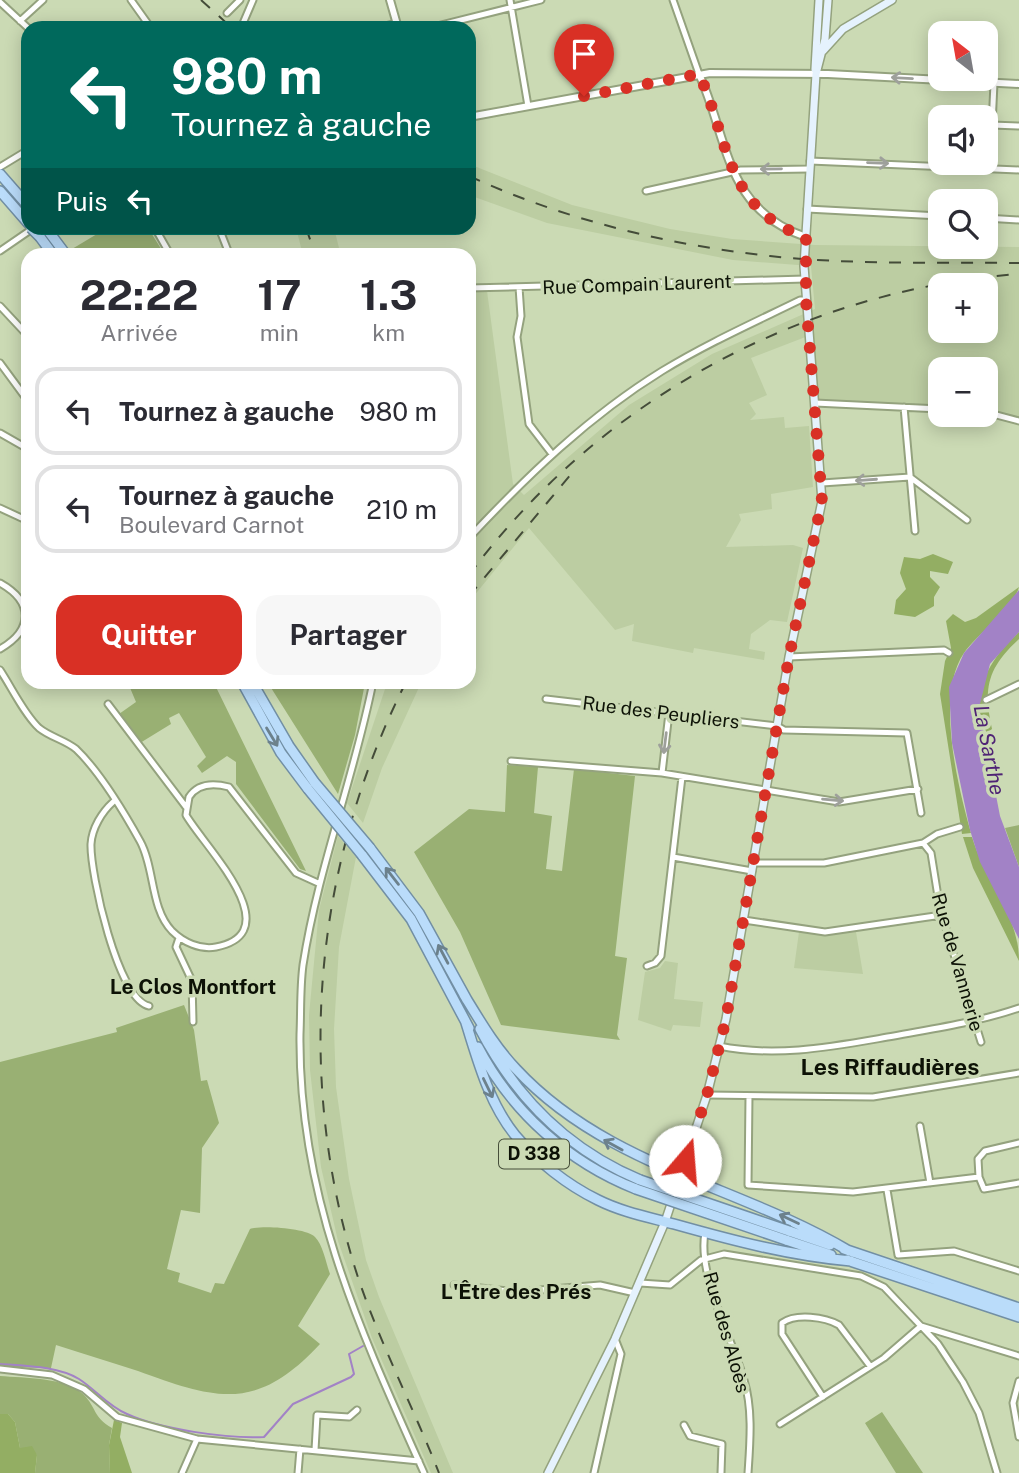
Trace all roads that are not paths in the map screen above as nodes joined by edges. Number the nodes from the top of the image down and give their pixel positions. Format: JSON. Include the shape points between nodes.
{"nodes":[{"id":1,"x":43,"y":0,"type":"edge"},
{"id":2,"x":131,"y":0,"type":"edge"},
{"id":3,"x":240,"y":0,"type":"edge"},
{"id":4,"x":253,"y":0,"type":"edge"},
{"id":5,"x":390,"y":0,"type":"edge"},
{"id":6,"x":510,"y":0,"type":"edge"},
{"id":7,"x":541,"y":0,"type":"edge"},
{"id":8,"x":673,"y":0,"type":"edge"},
{"id":9,"x":819,"y":0,"type":"edge"},
{"id":10,"x":828,"y":0,"type":"edge"},
{"id":11,"x":892,"y":0,"type":"edge"},
{"id":12,"x":0,"y":2,"type":"edge"},
{"id":13,"x":511,"y":8,"type":"junction"},
{"id":14,"x":227,"y":13,"type":"dead end"},
{"id":15,"x":20,"y":21,"type":"joint"},
{"id":16,"x":146,"y":21,"type":"edge"},
{"id":17,"x":244,"y":21,"type":"edge"},
{"id":18,"x":396,"y":21,"type":"edge"},
{"id":19,"x":458,"y":21,"type":"edge"},
{"id":20,"x":817,"y":28,"type":"junction"},
{"id":21,"x":830,"y":29,"type":"junction"},
{"id":22,"x":843,"y":29,"type":"junction"},
{"id":23,"x":823,"y":51,"type":"junction"},
{"id":24,"x":699,"y":74,"type":"junction"},
{"id":25,"x":816,"y":74,"type":"junction"},
{"id":26,"x":928,"y":80,"type":"edge"},
{"id":27,"x":998,"y":83,"type":"edge"},
{"id":28,"x":1019,"y":84,"type":"edge"},
{"id":29,"x":528,"y":106,"type":"junction"},
{"id":30,"x":476,"y":116,"type":"edge"},
{"id":31,"x":998,"y":125,"type":"edge"},
{"id":32,"x":1019,"y":126,"type":"edge"},
{"id":33,"x":21,"y":154,"type":"edge"},
{"id":34,"x":809,"y":165,"type":"junction"},
{"id":35,"x":0,"y":167,"type":"edge"},
{"id":36,"x":928,"y":167,"type":"edge"},
{"id":37,"x":998,"y":169,"type":"edge"},
{"id":38,"x":1019,"y":170,"type":"edge"},
{"id":39,"x":734,"y":172,"type":"junction"},
{"id":40,"x":3,"y":178,"type":"edge"},
{"id":41,"x":0,"y":191,"type":"edge"},
{"id":42,"x":646,"y":191,"type":"dead end"},
{"id":43,"x":21,"y":198,"type":"edge"},
{"id":44,"x":807,"y":209,"type":"junction"},
{"id":45,"x":21,"y":215,"type":"edge"},
{"id":46,"x":928,"y":215,"type":"edge"},
{"id":47,"x":998,"y":219,"type":"edge"},
{"id":48,"x":1019,"y":220,"type":"edge"},
{"id":49,"x":23,"y":235,"type":"edge"},
{"id":50,"x":806,"y":237,"type":"junction"},
{"id":51,"x":0,"y":251,"type":"edge"},
{"id":52,"x":805,"y":279,"type":"junction"},
{"id":53,"x":519,"y":287,"type":"junction"},
{"id":54,"x":476,"y":288,"type":"edge"},
{"id":55,"x":806,"y":300,"type":"junction"},
{"id":56,"x":0,"y":306,"type":"edge"},
{"id":57,"x":21,"y":328,"type":"edge"},
{"id":58,"x":0,"y":363,"type":"edge"},
{"id":59,"x":21,"y":392,"type":"edge"},
{"id":60,"x":815,"y":403,"type":"junction"},
{"id":61,"x":904,"y":407,"type":"junction"},
{"id":62,"x":928,"y":408,"type":"edge"},
{"id":63,"x":998,"y":415,"type":"edge"},
{"id":64,"x":1019,"y":421,"type":"edge"},
{"id":65,"x":0,"y":433,"type":"edge"},
{"id":66,"x":21,"y":444,"type":"edge"},
{"id":67,"x":552,"y":454,"type":"junction"},
{"id":68,"x":910,"y":477,"type":"junction"},
{"id":69,"x":822,"y":482,"type":"junction"},
{"id":70,"x":0,"y":508,"type":"edge"},
{"id":71,"x":21,"y":518,"type":"edge"},
{"id":72,"x":967,"y":520,"type":"dead end"},
{"id":73,"x":476,"y":531,"type":"edge"},
{"id":74,"x":915,"y":531,"type":"dead end"},
{"id":75,"x":0,"y":583,"type":"edge"},
{"id":76,"x":21,"y":600,"type":"edge"},
{"id":77,"x":21,"y":632,"type":"edge"},
{"id":78,"x":0,"y":649,"type":"edge"},
{"id":79,"x":949,"y":653,"type":"dead end"},
{"id":80,"x":789,"y":657,"type":"junction"},
{"id":81,"x":0,"y":670,"type":"edge"},
{"id":82,"x":1019,"y":684,"type":"edge"},
{"id":83,"x":246,"y":689,"type":"edge"},
{"id":84,"x":256,"y":689,"type":"edge"},
{"id":85,"x":372,"y":689,"type":"edge"},
{"id":86,"x":545,"y":699,"type":"dead end"},
{"id":87,"x":986,"y":700,"type":"dead end"},
{"id":88,"x":108,"y":704,"type":"dead end"},
{"id":89,"x":669,"y":713,"type":"junction"},
{"id":90,"x":777,"y":726,"type":"junction"},
{"id":91,"x":511,"y":761,"type":"dead end"},
{"id":92,"x":662,"y":774,"type":"junction"},
{"id":93,"x":682,"y":777,"type":"junction"},
{"id":94,"x":312,"y":786,"type":"junction"},
{"id":95,"x":766,"y":788,"type":"junction"},
{"id":96,"x":918,"y":789,"type":"junction"},
{"id":97,"x":113,"y":802,"type":"junction"},
{"id":98,"x":186,"y":807,"type":"junction"},
{"id":99,"x":921,"y":813,"type":"dead end"},
{"id":100,"x":960,"y":827,"type":"dead end"},
{"id":101,"x":923,"y":843,"type":"junction"},
{"id":102,"x":673,"y":857,"type":"junction"},
{"id":103,"x":753,"y":867,"type":"junction"},
{"id":104,"x":318,"y":883,"type":"junction"},
{"id":105,"x":942,"y":915,"type":"junction"},
{"id":106,"x":744,"y":920,"type":"junction"},
{"id":107,"x":179,"y":938,"type":"junction"},
{"id":108,"x":647,"y":966,"type":"dead end"},
{"id":109,"x":464,"y":995,"type":"junction"},
{"id":110,"x":149,"y":1006,"type":"dead end"},
{"id":111,"x":1019,"y":1008,"type":"edge"},
{"id":112,"x":193,"y":1022,"type":"dead end"},
{"id":113,"x":976,"y":1022,"type":"junction"},
{"id":114,"x":466,"y":1023,"type":"junction"},
{"id":115,"x":981,"y":1042,"type":"dead end"},
{"id":116,"x":719,"y":1045,"type":"junction"},
{"id":117,"x":1019,"y":1073,"type":"edge"},
{"id":118,"x":707,"y":1095,"type":"junction"},
{"id":119,"x":749,"y":1096,"type":"junction"},
{"id":120,"x":920,"y":1126,"type":"dead end"},
{"id":121,"x":1019,"y":1143,"type":"edge"},
{"id":122,"x":681,"y":1174,"type":"junction"},
{"id":123,"x":979,"y":1177,"type":"junction"},
{"id":124,"x":930,"y":1183,"type":"junction"},
{"id":125,"x":1019,"y":1183,"type":"edge"},
{"id":126,"x":638,"y":1185,"type":"junction"},
{"id":127,"x":887,"y":1189,"type":"junction"},
{"id":128,"x":665,"y":1222,"type":"junction"},
{"id":129,"x":705,"y":1233,"type":"junction"},
{"id":130,"x":850,"y":1256,"type":"junction"},
{"id":131,"x":706,"y":1258,"type":"junction"},
{"id":132,"x":1019,"y":1271,"type":"edge"},
{"id":133,"x":640,"y":1283,"type":"junction"},
{"id":134,"x":454,"y":1285,"type":"dead end"},
{"id":135,"x":635,"y":1293,"type":"junction"},
{"id":136,"x":1019,"y":1307,"type":"edge"},
{"id":137,"x":1019,"y":1317,"type":"edge"},
{"id":138,"x":921,"y":1325,"type":"junction"},
{"id":139,"x":615,"y":1339,"type":"junction"},
{"id":140,"x":1019,"y":1356,"type":"edge"},
{"id":141,"x":870,"y":1366,"type":"junction"},
{"id":142,"x":0,"y":1369,"type":"edge"},
{"id":143,"x":1019,"y":1381,"type":"edge"},
{"id":144,"x":823,"y":1397,"type":"junction"},
{"id":145,"x":357,"y":1410,"type":"dead end"},
{"id":146,"x":780,"y":1424,"type":"dead end"},
{"id":147,"x":684,"y":1425,"type":"dead end"},
{"id":148,"x":1019,"y":1437,"type":"edge"},
{"id":149,"x":197,"y":1439,"type":"junction"},
{"id":150,"x":300,"y":1449,"type":"junction"},
{"id":151,"x":315,"y":1450,"type":"junction"},
{"id":152,"x":419,"y":1461,"type":"junction"},
{"id":153,"x":182,"y":1473,"type":"edge"},
{"id":154,"x":298,"y":1473,"type":"edge"},
{"id":155,"x":424,"y":1473,"type":"edge"},
{"id":156,"x":548,"y":1473,"type":"edge"},
{"id":157,"x":594,"y":1473,"type":"edge"},
{"id":158,"x":721,"y":1473,"type":"edge"},
{"id":159,"x":748,"y":1473,"type":"edge"},
{"id":160,"x":997,"y":1473,"type":"edge"}],
"edges":[{"from":1,"to":15,"type":"street"},
{"from":2,"to":16,"type":"street"},
{"from":3,"to":14,"type":"street"},
{"from":4,"to":17,"type":"street"},
{"from":5,"to":18,"type":"street"},
{"from":6,"to":13,"type":"street"},
{"from":7,"to":13,"type":"street"},
{"from":8,"to":24,"type":"street"},
{"from":9,"to":20,"type":"main road"},
{"from":10,"to":21,"type":"main road"},
{"from":11,"to":22,"type":"main road"},
{"from":12,"to":15,"type":"street"},
{"from":13,"to":19,"type":"street"},
{"from":13,"to":29,"type":"street"},
{"from":20,"to":21,"type":"main road"},
{"from":20,"to":25,"type":"main road"},
{"from":21,"to":22,"type":"main road"},
{"from":21,"to":23,"type":"main road"},
{"from":22,"to":23,"type":"main road"},
{"from":23,"to":25,"type":"main road"},
{"from":24,"to":25,"type":"street"},
{"from":24,"to":29,"type":"street"},
{"from":24,"to":39,"type":"street"},
{"from":26,"to":25,"type":"street","one_way":true},
{"from":25,"to":34,"type":"main road"},
{"from":27,"to":28,"type":"street"},
{"from":29,"to":30,"type":"street"},
{"from":31,"to":32,"type":"street"},
{"from":33,"to":35,"type":"street"},
{"from":34,"to":36,"type":"street","one_way":true},
{"from":34,"to":39,"type":"street","one_way":true},
{"from":34,"to":44,"type":"main road"},
{"from":37,"to":38,"type":"street"},
{"from":39,"to":42,"type":"street"},
{"from":39,"to":50,"type":"street","via":[[767,219]]},
{"from":40,"to":43,"type":"highway"},
{"from":41,"to":45,"type":"highway"},
{"from":44,"to":46,"type":"street"},
{"from":44,"to":50,"type":"main road"},
{"from":47,"to":48,"type":"street"},
{"from":49,"to":51,"type":"street"},
{"from":50,"to":52,"type":"main road"},
{"from":52,"to":53,"type":"street","name":"Rue Compain Laurent"},
{"from":52,"to":55,"type":"main road"},
{"from":53,"to":54,"type":"street","name":"Rue Compain Laurent"},
{"from":53,"to":67,"type":"street","via":[[517,337],[529,424]]},
{"from":55,"to":60,"type":"main road"},
{"from":55,"to":67,"type":"street","via":[[661,372]]},
{"from":56,"to":57,"type":"street"},
{"from":58,"to":59,"type":"street"},
{"from":60,"to":61,"type":"street"},
{"from":60,"to":69,"type":"main road"},
{"from":61,"to":62,"type":"street"},
{"from":61,"to":68,"type":"street"},
{"from":63,"to":64,"type":"street"},
{"from":65,"to":66,"type":"street"},
{"from":67,"to":73,"type":"street"},
{"from":68,"to":69,"type":"street","one_way":true},
{"from":68,"to":72,"type":"street"},
{"from":68,"to":74,"type":"street"},
{"from":69,"to":80,"type":"main road","via":[[817,532]]},
{"from":70,"to":71,"type":"street"},
{"from":75,"to":76,"type":"street"},
{"from":77,"to":78,"type":"street"},
{"from":79,"to":80,"type":"street"},
{"from":80,"to":90,"type":"main road"},
{"from":81,"to":97,"type":"street","via":[[39,728],[74,747]]},
{"from":82,"to":87,"type":"street"},
{"from":83,"to":94,"type":"highway","number":"D 338","one_way":true,"via":[[281,753]]},
{"from":84,"to":94,"type":"highway","number":"D 338"},
{"from":85,"to":104,"type":"street"},
{"from":86,"to":89,"type":"street","name":"Rue des Peupliers"},
{"from":88,"to":98,"type":"street"},
{"from":89,"to":90,"type":"street","name":"Rue des Peupliers"},
{"from":89,"to":92,"type":"street","one_way":true},
{"from":90,"to":95,"type":"main road"},
{"from":90,"to":96,"type":"street","name":"Rue des Peupliers","via":[[784,730],[907,733]]},
{"from":91,"to":92,"type":"street"},
{"from":92,"to":93,"type":"street"},
{"from":93,"to":95,"type":"street"},
{"from":93,"to":102,"type":"street"},
{"from":109,"to":94,"type":"highway","number":"D 338","one_way":true,"bridge":true,"via":[[419,913],[370,848]]},
{"from":94,"to":114,"type":"highway","number":"D 338","bridge":true,"via":[[411,919]]},
{"from":95,"to":96,"type":"street","one_way":true,"via":[[839,802]]},
{"from":95,"to":103,"type":"main road"},
{"from":96,"to":99,"type":"street"},
{"from":97,"to":107,"type":"street","via":[[140,841],[164,918]]},
{"from":97,"to":110,"type":"street","via":[[94,830],[92,862],[113,952],[138,1000]]},
{"from":98,"to":104,"type":"street","via":[[200,787],[229,787],[296,873]]},
{"from":98,"to":107,"type":"street","via":[[191,824],[241,893],[247,912],[240,932],[220,946],[205,947]]},
{"from":100,"to":101,"type":"street"},
{"from":101,"to":103,"type":"street","via":[[824,863]]},
{"from":101,"to":105,"type":"street","name":"Rue de Vannerie","via":[[931,853]]},
{"from":102,"to":103,"type":"street"},
{"from":102,"to":108,"type":"street","via":[[661,956]]},
{"from":103,"to":106,"type":"main road"},
{"from":104,"to":152,"type":"street","via":[[300,1003],[300,1068],[316,1188],[348,1299]]},
{"from":105,"to":106,"type":"street","via":[[825,932]]},
{"from":105,"to":113,"type":"street","name":"Rue de Vannerie"},
{"from":106,"to":116,"type":"main road"},
{"from":107,"to":112,"type":"street","via":[[176,947],[192,981]]},
{"from":122,"to":109,"type":"highway","number":"D 338","one_way":true,"via":[[612,1145],[545,1098],[503,1055]]},
{"from":109,"to":126,"type":"highway","number":"D 338","via":[[495,1058],[524,1098],[589,1155]]},
{"from":111,"to":113,"type":"street"},
{"from":113,"to":115,"type":"street","name":"Rue de Vannerie"},
{"from":113,"to":116,"type":"street","via":[[766,1053]]},
{"from":114,"to":126,"type":"highway","number":"D 338","via":[[500,1083],[547,1135],[584,1163]]},
{"from":114,"to":128,"type":"highway","number":"D 338","one_way":true,"via":[[492,1095],[529,1150],[598,1200]]},
{"from":116,"to":118,"type":"main road"},
{"from":117,"to":119,"type":"street","via":[[873,1097]]},
{"from":118,"to":119,"type":"street"},
{"from":118,"to":122,"type":"main road"},
{"from":119,"to":127,"type":"street","via":[[748,1185],[853,1192]]},
{"from":120,"to":124,"type":"street"},
{"from":121,"to":123,"type":"street","via":[[981,1154]]},
{"from":122,"to":128,"type":"main road"},
{"from":130,"to":122,"type":"highway","one_way":true,"via":[[760,1205]]},
{"from":123,"to":124,"type":"street"},
{"from":123,"to":125,"type":"street","via":[[984,1189]]},
{"from":124,"to":127,"type":"street"},
{"from":126,"to":130,"type":"highway","number":"D 338","bridge":true},
{"from":127,"to":132,"type":"street","via":[[898,1255],[954,1251]]},
{"from":128,"to":129,"type":"highway"},
{"from":128,"to":133,"type":"main road"},
{"from":129,"to":130,"type":"highway","number":"D 338","via":[[825,1259]]},
{"from":129,"to":131,"type":"street","name":"Rue des Aloès"},
{"from":130,"to":136,"type":"highway","number":"D 338"},
{"from":130,"to":137,"type":"highway","number":"D 338"},
{"from":131,"to":133,"type":"street","via":[[670,1285]]},
{"from":131,"to":138,"type":"street","via":[[742,1256],[874,1280]]},
{"from":131,"to":159,"type":"street","name":"Rue des Aloès","via":[[716,1303],[745,1382]]},
{"from":133,"to":135,"type":"main road"},
{"from":134,"to":135,"type":"street","via":[[516,1292],[600,1285]]},
{"from":135,"to":139,"type":"main road"},
{"from":138,"to":140,"type":"street"},
{"from":138,"to":141,"type":"street"},
{"from":138,"to":160,"type":"street","via":[[946,1354],[979,1413]]},
{"from":139,"to":156,"type":"main road"},
{"from":139,"to":157,"type":"street","via":[[621,1354]]},
{"from":141,"to":144,"type":"street"},
{"from":141,"to":144,"type":"street","via":[[834,1322],[796,1317],[782,1323],[780,1328]]},
{"from":142,"to":149,"type":"street","via":[[52,1375],[73,1383],[117,1417]]},
{"from":143,"to":148,"type":"street","via":[[1013,1403]]},
{"from":144,"to":146,"type":"street"},
{"from":145,"to":151,"type":"street","via":[[349,1416],[317,1415]]},
{"from":147,"to":158,"type":"street","via":[[690,1436],[722,1444]]},
{"from":149,"to":150,"type":"street"},
{"from":149,"to":153,"type":"street"},
{"from":150,"to":151,"type":"street"},
{"from":150,"to":154,"type":"street"},
{"from":151,"to":152,"type":"street"},
{"from":152,"to":155,"type":"street"}]}
